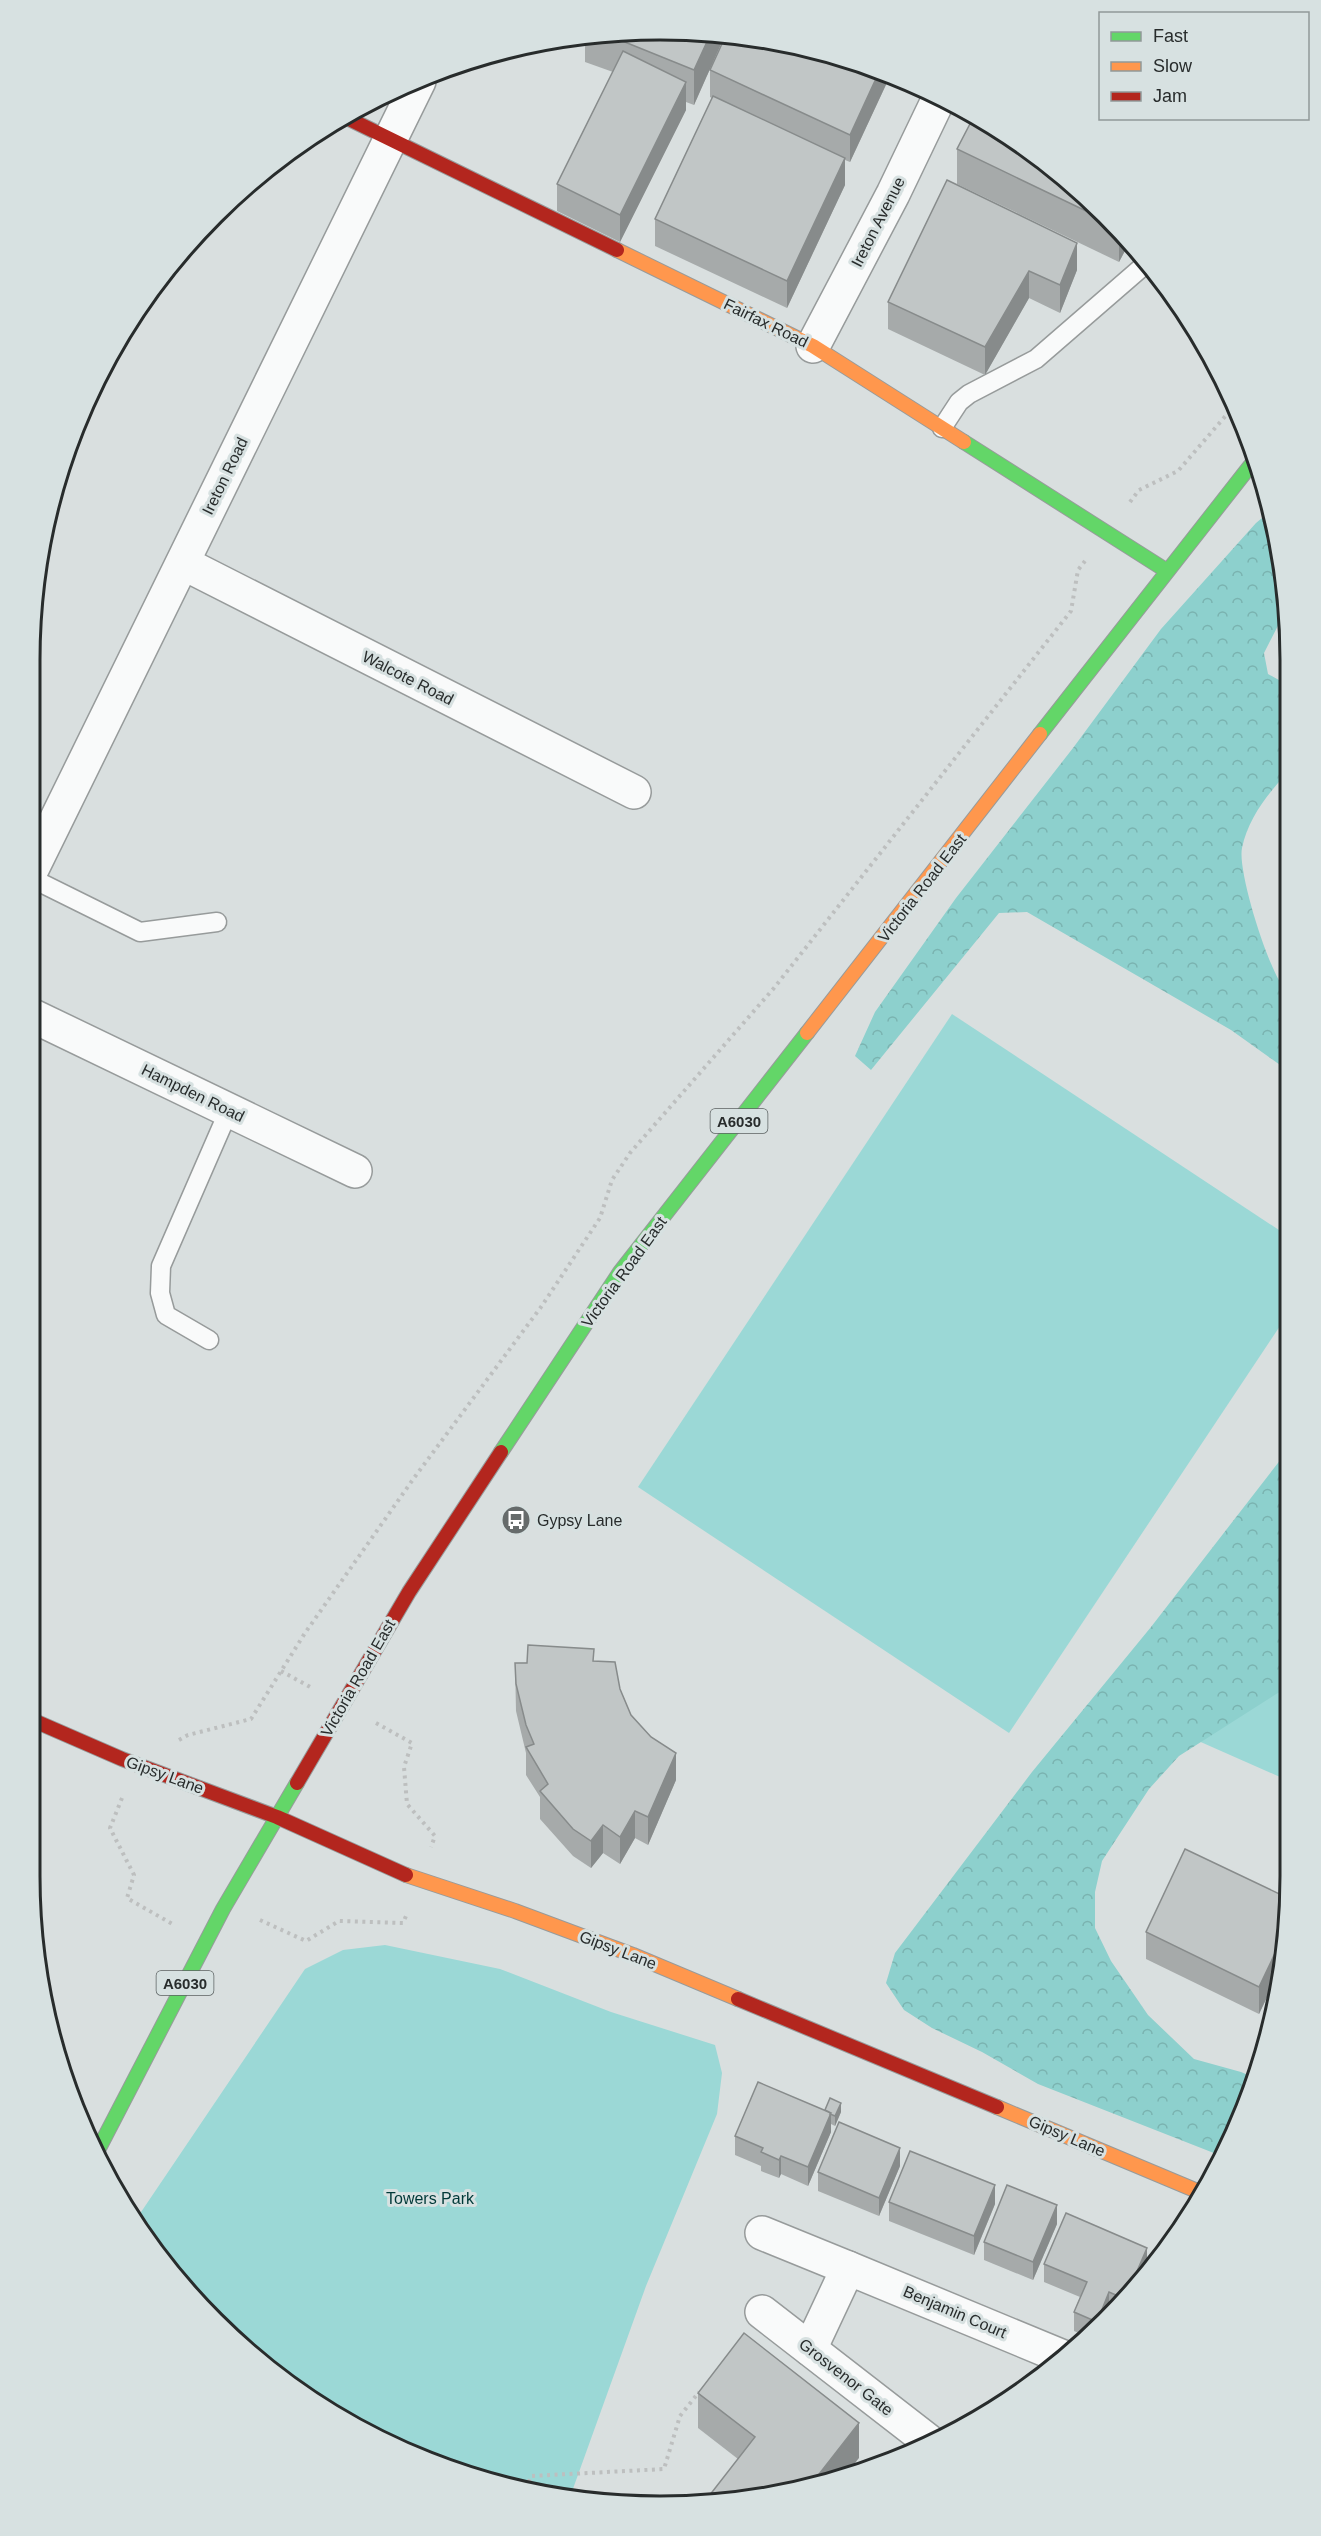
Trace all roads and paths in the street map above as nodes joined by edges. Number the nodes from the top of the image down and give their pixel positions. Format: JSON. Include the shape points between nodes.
{"nodes":[{"id":1,"x":414,"y":92,"type":"edge"},
{"id":2,"x":936,"y":105,"type":"edge"},
{"id":3,"x":355,"y":122,"type":"edge"},
{"id":4,"x":391,"y":139,"type":"junction"},
{"id":5,"x":1140,"y":269,"type":"edge"},
{"id":6,"x":813,"y":346,"type":"junction"},
{"id":7,"x":1228,"y":413,"type":"edge"},
{"id":8,"x":942,"y":428,"type":"junction"},
{"id":9,"x":1250,"y":467,"type":"edge"},
{"id":10,"x":1106,"y":532,"type":"junction"},
{"id":11,"x":183,"y":563,"type":"junction"},
{"id":12,"x":1167,"y":571,"type":"junction"},
{"id":13,"x":634,"y":792,"type":"dead end"},
{"id":14,"x":40,"y":853,"type":"edge"},
{"id":15,"x":40,"y":882,"type":"edge"},
{"id":16,"x":217,"y":922,"type":"dead end"},
{"id":17,"x":40,"y":1019,"type":"edge"},
{"id":18,"x":229,"y":1110,"type":"junction"},
{"id":19,"x":355,"y":1171,"type":"dead end"},
{"id":20,"x":209,"y":1340,"type":"dead end"},
{"id":21,"x":281,"y":1671,"type":"junction"},
{"id":22,"x":343,"y":1704,"type":"junction"},
{"id":23,"x":40,"y":1723,"type":"edge"},
{"id":24,"x":136,"y":1765,"type":"junction"},
{"id":25,"x":277,"y":1817,"type":"junction"},
{"id":26,"x":419,"y":1881,"type":"junction"},
{"id":27,"x":255,"y":1918,"type":"dead end"},
{"id":28,"x":206,"y":1942,"type":"junction"},
{"id":29,"x":101,"y":2144,"type":"edge"},
{"id":30,"x":1195,"y":2190,"type":"edge"},
{"id":31,"x":762,"y":2233,"type":"dead end"},
{"id":32,"x":848,"y":2268,"type":"junction"},
{"id":33,"x":762,"y":2312,"type":"dead end"},
{"id":34,"x":810,"y":2349,"type":"junction"},
{"id":35,"x":1055,"y":2354,"type":"edge"},
{"id":36,"x":701,"y":2390,"type":"edge"},
{"id":37,"x":923,"y":2437,"type":"edge"},
{"id":38,"x":529,"y":2481,"type":"edge"}],
"edges":[{"from":1,"to":4,"type":"street","name":"Ireton Road"},
{"from":2,"to":6,"type":"street","name":"Ireton Avenue"},
{"from":3,"to":4,"type":"main road","name":"Fairfax Road"},
{"from":4,"to":6,"type":"main road","name":"Fairfax Road"},
{"from":4,"to":11,"type":"street","name":"Ireton Road"},
{"from":5,"to":8,"type":"lane","via":[[1036,359],[958,402]]},
{"from":6,"to":8,"type":"main road","name":"Fairfax Road"},
{"from":7,"to":10,"type":"path","via":[[1178,471],[1139,490]]},
{"from":8,"to":10,"type":"main road","name":"Fairfax Road"},
{"from":9,"to":12,"type":"main road","name":"Victoria Road East","number":"A6030"},
{"from":10,"to":12,"type":"main road","name":"Fairfax Road"},
{"from":10,"to":21,"type":"path","via":[[1078,570],[1071,611],[774,988],[630,1153],[612,1180],[600,1218],[548,1297],[414,1478]]},
{"from":11,"to":13,"type":"street","name":"Walcote Road"},
{"from":11,"to":14,"type":"street","name":"Ireton Road"},
{"from":12,"to":22,"type":"main road","name":"Victoria Road East","number":"A6030","via":[[620,1272],[409,1592]]},
{"from":15,"to":16,"type":"lane","via":[[140,932]]},
{"from":17,"to":18,"type":"street","name":"Hampden Road"},
{"from":18,"to":19,"type":"street","name":"Hampden Road"},
{"from":18,"to":20,"type":"lane","via":[[161,1266],[160,1293],[166,1315]]},
{"from":21,"to":22,"type":"path"},
{"from":21,"to":24,"type":"path","via":[[251,1719],[188,1735]]},
{"from":22,"to":25,"type":"main road","name":"Victoria Road East","number":"A6030"},
{"from":22,"to":26,"type":"path","via":[[412,1743],[404,1767],[407,1804],[435,1836]]},
{"from":23,"to":24,"type":"main road","name":"Gipsy Lane"},
{"from":24,"to":25,"type":"main road","name":"Gipsy Lane"},
{"from":24,"to":28,"type":"path","via":[[110,1828],[134,1875],[128,1898]]},
{"from":25,"to":26,"type":"main road","name":"Gipsy Lane"},
{"from":25,"to":28,"type":"main road","name":"Victoria Road East","number":"A6030"},
{"from":26,"to":27,"type":"path","via":[[403,1923],[339,1921],[306,1941]]},
{"from":26,"to":30,"type":"main road","name":"Gipsy Lane","via":[[515,1911],[633,1955]]},
{"from":28,"to":29,"type":"main road","name":"Victoria Road East","number":"A6030"},
{"from":31,"to":32,"type":"street","name":"Benjamin Court"},
{"from":32,"to":34,"type":"street"},
{"from":32,"to":35,"type":"street","name":"Benjamin Court"},
{"from":33,"to":34,"type":"street","name":"Grosvenor Gate"},
{"from":34,"to":37,"type":"street","name":"Grosvenor Gate"},
{"from":36,"to":38,"type":"path","via":[[680,2416],[664,2469],[531,2476]]}]}
